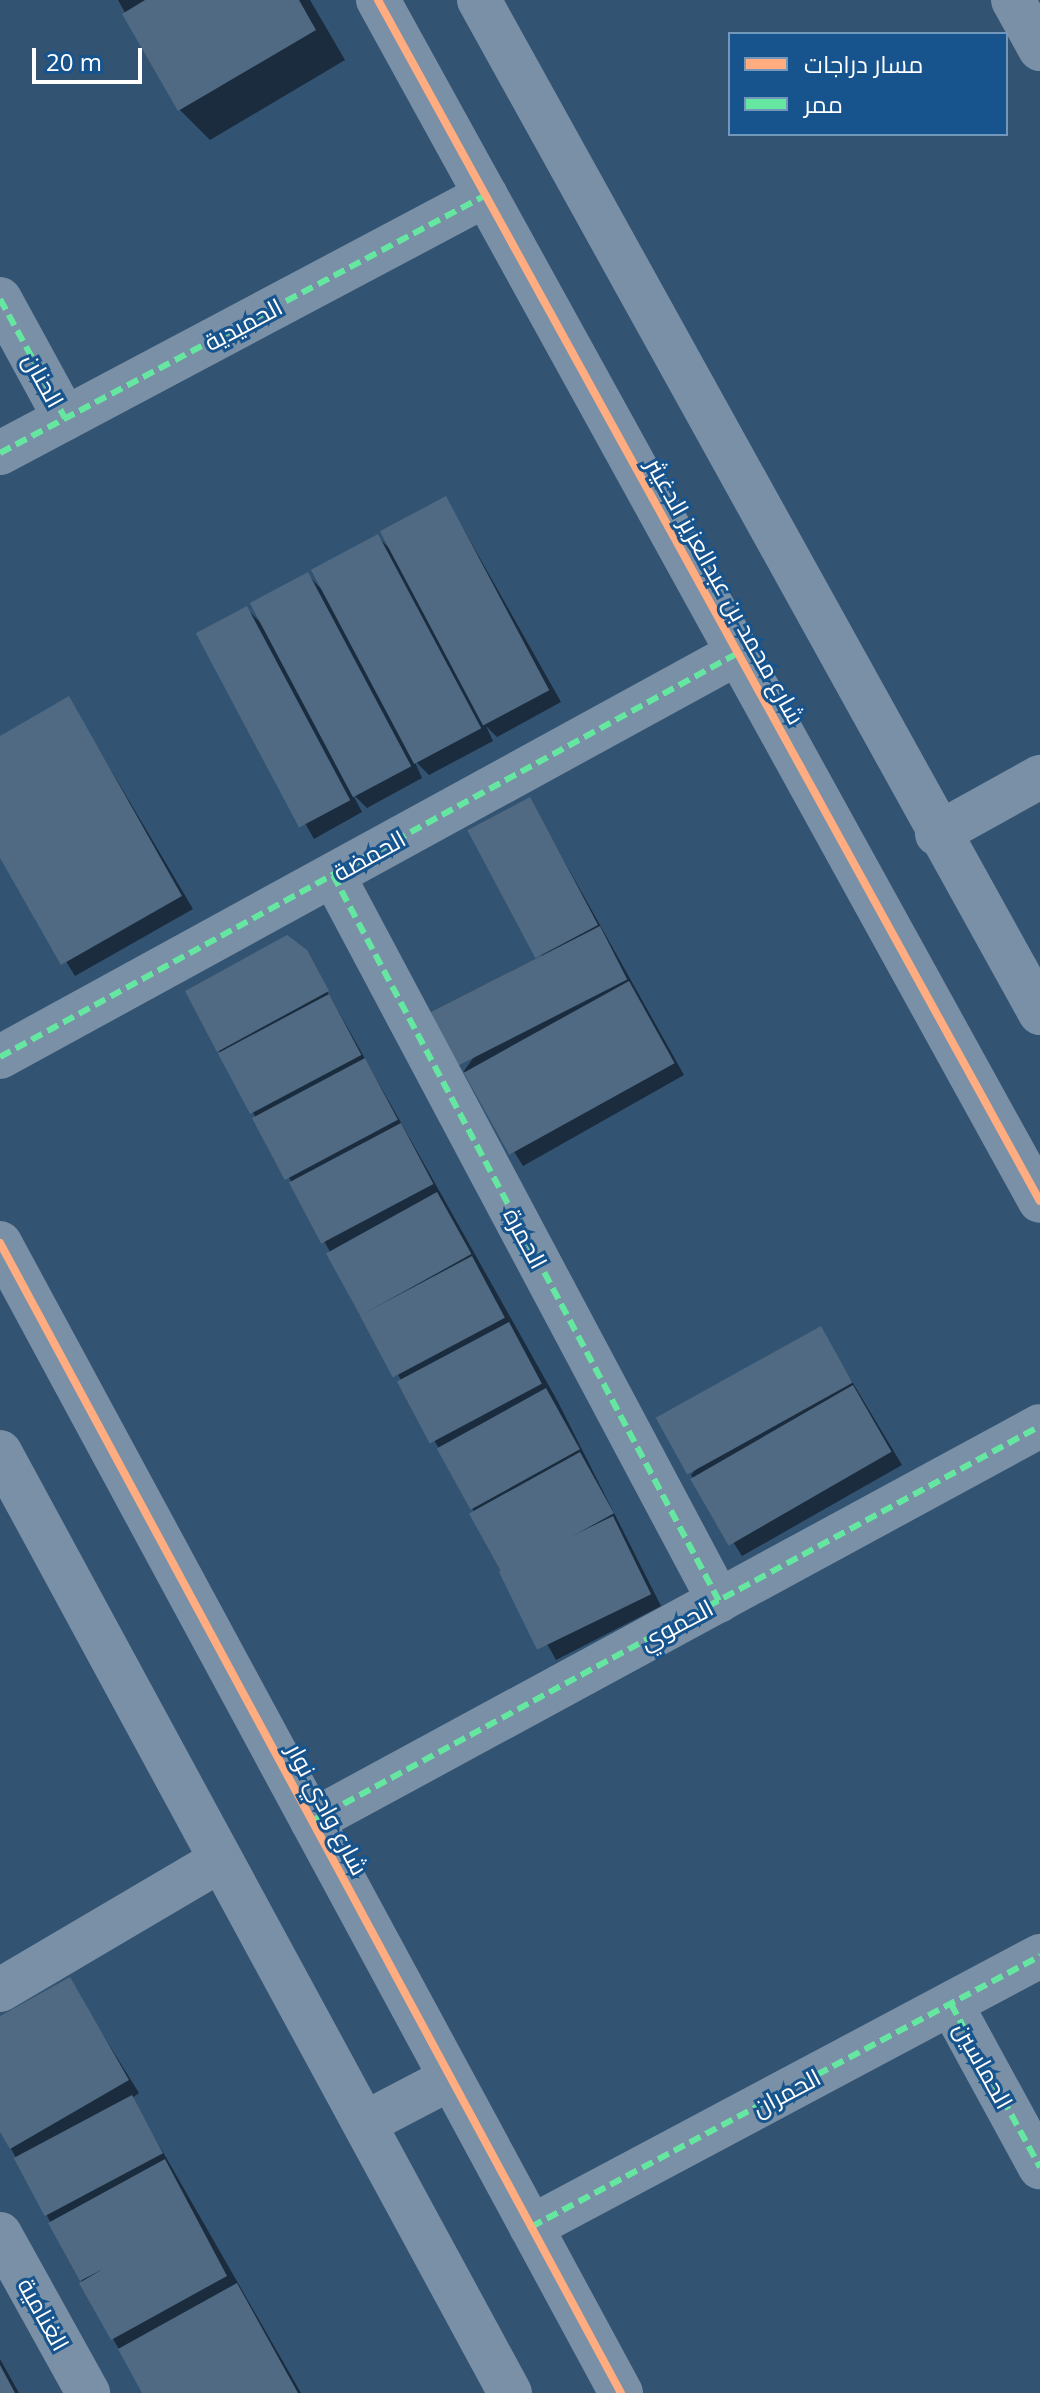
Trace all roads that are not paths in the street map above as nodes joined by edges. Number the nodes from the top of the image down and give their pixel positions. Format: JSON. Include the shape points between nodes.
{"nodes":[{"id":1,"x":378,"y":0,"type":"edge"},
{"id":2,"x":479,"y":0,"type":"edge"},
{"id":3,"x":1013,"y":0,"type":"edge"},
{"id":4,"x":1040,"y":49,"type":"edge"},
{"id":5,"x":486,"y":195,"type":"junction"},
{"id":6,"x":0,"y":299,"type":"edge"},
{"id":7,"x":65,"y":418,"type":"junction"},
{"id":8,"x":0,"y":453,"type":"edge"},
{"id":9,"x":738,"y":653,"type":"junction"},
{"id":10,"x":1040,"y":777,"type":"edge"},
{"id":11,"x":937,"y":834,"type":"junction"},
{"id":12,"x":333,"y":875,"type":"junction"},
{"id":13,"x":1040,"y":1013,"type":"edge"},
{"id":14,"x":0,"y":1057,"type":"edge"},
{"id":15,"x":1040,"y":1201,"type":"edge"},
{"id":16,"x":0,"y":1243,"type":"edge"},
{"id":17,"x":1040,"y":1426,"type":"edge"},
{"id":18,"x":0,"y":1452,"type":"edge"},
{"id":19,"x":719,"y":1601,"type":"junction"},
{"id":20,"x":312,"y":1821,"type":"junction"},
{"id":21,"x":219,"y":1861,"type":"junction"},
{"id":22,"x":1040,"y":1956,"type":"edge"},
{"id":23,"x":0,"y":1990,"type":"edge"},
{"id":24,"x":951,"y":2004,"type":"junction"},
{"id":25,"x":449,"y":2079,"type":"junction"},
{"id":26,"x":365,"y":2123,"type":"junction"},
{"id":27,"x":1040,"y":2167,"type":"edge"},
{"id":28,"x":531,"y":2227,"type":"junction"},
{"id":29,"x":0,"y":2234,"type":"edge"},
{"id":30,"x":88,"y":2393,"type":"edge"},
{"id":31,"x":510,"y":2393,"type":"edge"},
{"id":32,"x":621,"y":2393,"type":"edge"}],
"edges":[{"from":1,"to":5,"type":"street","name":"شارع محمد بن عبدالعزيز الدغيثر"},
{"from":2,"to":11,"type":"street"},
{"from":3,"to":4,"type":"street"},
{"from":5,"to":7,"type":"street","name":"الحميدية"},
{"from":5,"to":9,"type":"street","name":"شارع محمد بن عبدالعزيز الدغيثر"},
{"from":6,"to":7,"type":"street","name":"الحنان"},
{"from":7,"to":8,"type":"street","name":"الحميدية"},
{"from":9,"to":12,"type":"street","name":"الحمضة"},
{"from":9,"to":15,"type":"street","name":"شارع محمد بن عبدالعزيز الدغيثر"},
{"from":10,"to":11,"type":"street"},
{"from":11,"to":13,"type":"street"},
{"from":12,"to":14,"type":"street","name":"الحمضة"},
{"from":12,"to":19,"type":"street","name":"الحمرة"},
{"from":16,"to":20,"type":"street","name":"شارع وادي نوار"},
{"from":17,"to":19,"type":"street","name":"الحموي"},
{"from":18,"to":21,"type":"street"},
{"from":19,"to":20,"type":"street","name":"الحموي"},
{"from":20,"to":25,"type":"street","name":"شارع وادي نوار"},
{"from":21,"to":23,"type":"street"},
{"from":21,"to":26,"type":"street"},
{"from":22,"to":24,"type":"street","name":"الحمران"},
{"from":24,"to":27,"type":"street","name":"الحماسين"},
{"from":24,"to":28,"type":"street","name":"الحمران"},
{"from":25,"to":26,"type":"street"},
{"from":25,"to":28,"type":"street","name":"شارع وادي نوار"},
{"from":26,"to":31,"type":"street"},
{"from":28,"to":32,"type":"street","name":"شارع وادي نوار"},
{"from":29,"to":30,"type":"street","name":"الغنامية"}]}
